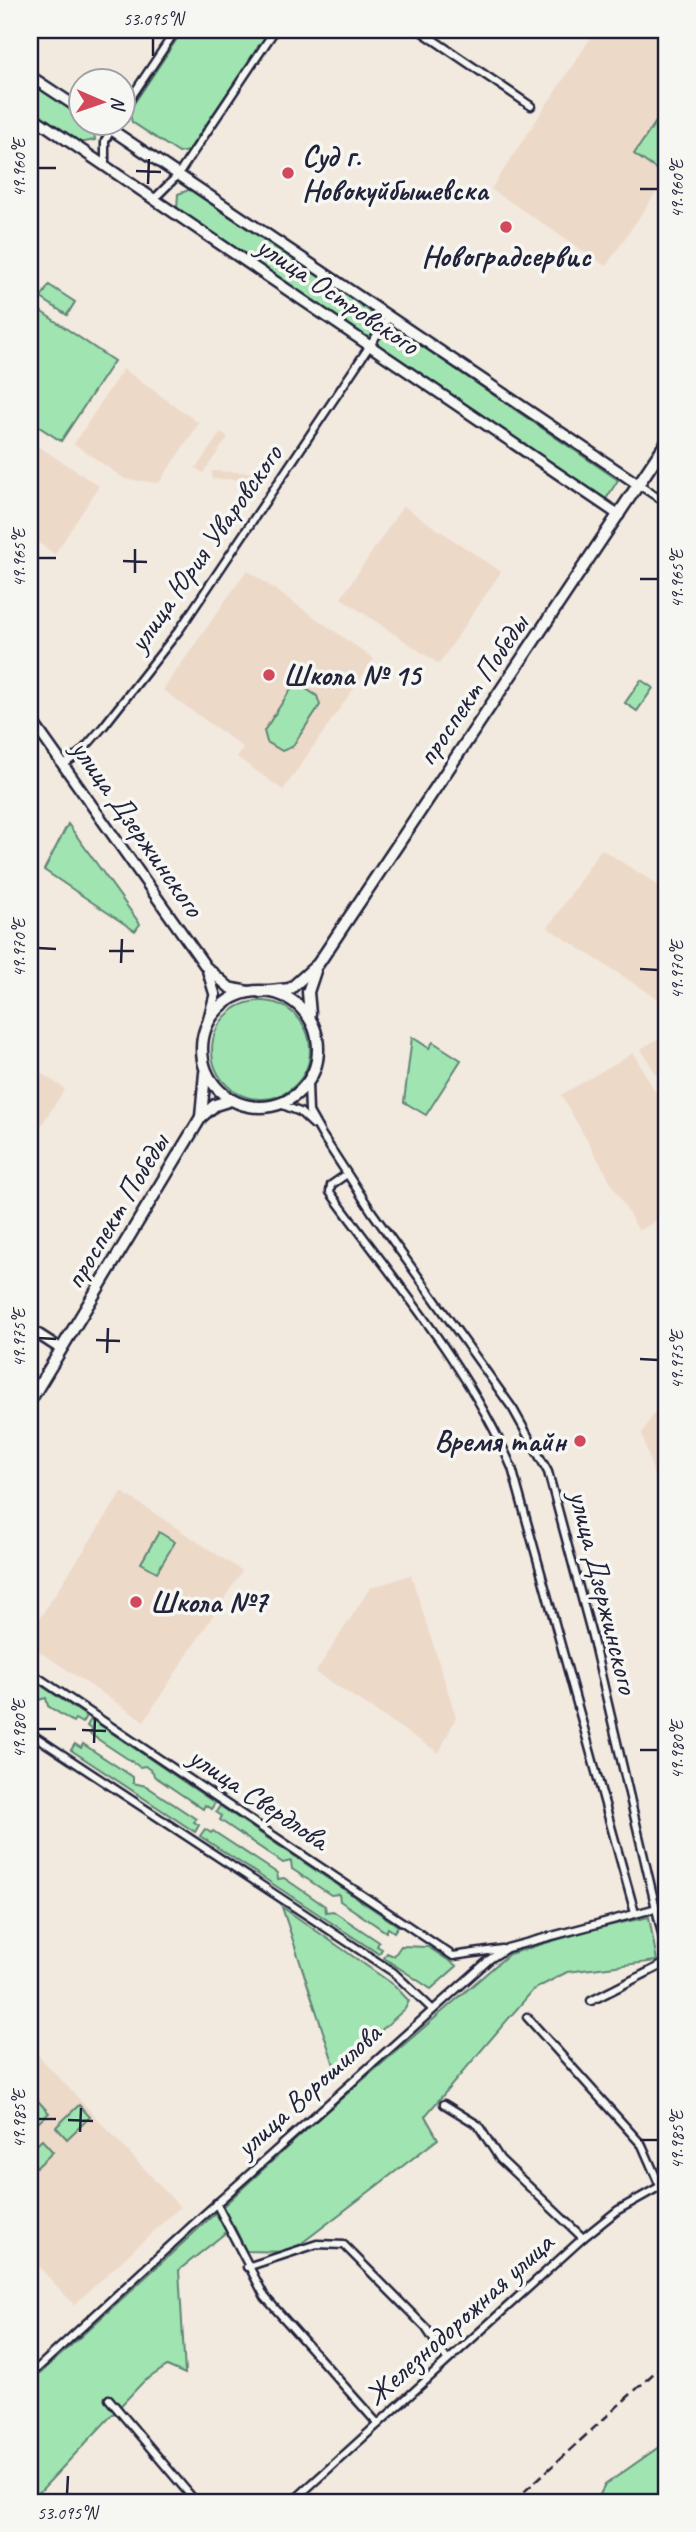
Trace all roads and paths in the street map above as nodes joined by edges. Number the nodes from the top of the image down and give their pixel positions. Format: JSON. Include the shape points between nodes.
{"nodes":[{"id":1,"x":176,"y":30,"type":"edge"},
{"id":2,"x":275,"y":30,"type":"edge"},
{"id":3,"x":419,"y":30,"type":"edge"},
{"id":4,"x":30,"y":76,"type":"edge"},
{"id":5,"x":136,"y":90,"type":"edge"},
{"id":6,"x":66,"y":100,"type":"edge"},
{"id":7,"x":531,"y":106,"type":"dead end"},
{"id":8,"x":30,"y":116,"type":"edge"},
{"id":9,"x":109,"y":136,"type":"edge"},
{"id":10,"x":126,"y":136,"type":"edge"},
{"id":11,"x":106,"y":166,"type":"junction"},
{"id":12,"x":178,"y":175,"type":"junction"},
{"id":13,"x":154,"y":199,"type":"junction"},
{"id":14,"x":389,"y":317,"type":"junction"},
{"id":15,"x":371,"y":347,"type":"junction"},
{"id":16,"x":666,"y":443,"type":"edge"},
{"id":17,"x":639,"y":485,"type":"junction"},
{"id":18,"x":666,"y":503,"type":"edge"},
{"id":19,"x":619,"y":514,"type":"junction"},
{"id":20,"x":30,"y":718,"type":"edge"},
{"id":21,"x":64,"y":765,"type":"junction"},
{"id":22,"x":318,"y":964,"type":"junction"},
{"id":23,"x":206,"y":967,"type":"junction"},
{"id":24,"x":256,"y":992,"type":"junction"},
{"id":25,"x":312,"y":1023,"type":"junction"},
{"id":26,"x":207,"y":1025,"type":"junction"},
{"id":27,"x":205,"y":1069,"type":"junction"},
{"id":28,"x":308,"y":1083,"type":"junction"},
{"id":29,"x":231,"y":1100,"type":"junction"},
{"id":30,"x":280,"y":1104,"type":"junction"},
{"id":31,"x":201,"y":1117,"type":"junction"},
{"id":32,"x":320,"y":1132,"type":"junction"},
{"id":33,"x":347,"y":1174,"type":"junction"},
{"id":34,"x":30,"y":1329,"type":"edge"},
{"id":35,"x":61,"y":1349,"type":"junction"},
{"id":36,"x":30,"y":1401,"type":"edge"},
{"id":37,"x":30,"y":1672,"type":"edge"},
{"id":38,"x":30,"y":1733,"type":"edge"},
{"id":39,"x":657,"y":1908,"type":"junction"},
{"id":40,"x":635,"y":1913,"type":"junction"},
{"id":41,"x":507,"y":1948,"type":"junction"},
{"id":42,"x":666,"y":1951,"type":"edge"},
{"id":43,"x":666,"y":1963,"type":"edge"},
{"id":44,"x":591,"y":2001,"type":"dead end"},
{"id":45,"x":432,"y":2009,"type":"junction"},
{"id":46,"x":527,"y":2017,"type":"dead end"},
{"id":47,"x":444,"y":2104,"type":"dead end"},
{"id":48,"x":663,"y":2184,"type":"edge"},
{"id":49,"x":216,"y":2203,"type":"junction"},
{"id":50,"x":583,"y":2238,"type":"junction"},
{"id":51,"x":247,"y":2267,"type":"junction"},
{"id":52,"x":447,"y":2360,"type":"junction"},
{"id":53,"x":30,"y":2375,"type":"edge"},
{"id":54,"x":109,"y":2399,"type":"dead end"},
{"id":55,"x":378,"y":2424,"type":"junction"},
{"id":56,"x":196,"y":2502,"type":"edge"},
{"id":57,"x":292,"y":2502,"type":"edge"}],
"edges":[{"from":1,"to":5,"type":"street"},
{"from":2,"to":12,"type":"street"},
{"from":3,"to":7,"type":"street"},
{"from":4,"to":6,"type":"main road"},
{"from":8,"to":11,"type":"main road","name":"улица Островского"},
{"from":9,"to":11,"type":"street","via":[[103,153]]},
{"from":10,"to":12,"type":"main road","name":"улица Островского"},
{"from":11,"to":13,"type":"main road","name":"улица Островского"},
{"from":12,"to":13,"type":"street"},
{"from":12,"to":14,"type":"main road","name":"улица Островского"},
{"from":13,"to":15,"type":"main road","name":"улица Островского"},
{"from":14,"to":15,"type":"street","name":"улица Юрия Уваровского"},
{"from":14,"to":17,"type":"main road","name":"улица Островского"},
{"from":15,"to":19,"type":"main road","name":"улица Островского"},
{"from":15,"to":21,"type":"street","name":"улица Юрия Уваровского","via":[[180,629],[103,727]]},
{"from":16,"to":17,"type":"main road","name":"проспект Победы"},
{"from":17,"to":18,"type":"street","name":"улица Островского"},
{"from":17,"to":19,"type":"main road","name":"проспект Победы"},
{"from":19,"to":22,"type":"main road","name":"проспект Победы"},
{"from":20,"to":21,"type":"main road","name":"улица Дзержинского"},
{"from":21,"to":23,"type":"main road","name":"улица Дзержинского"},
{"from":22,"to":24,"type":"main road","name":"проспект Победы","via":[[290,989]]},
{"from":22,"to":25,"type":"main road","name":"проспект Победы","via":[[308,992]]},
{"from":23,"to":24,"type":"main road","name":"улица Дзержинского","via":[[230,988]]},
{"from":23,"to":26,"type":"main road","name":"улица Дзержинского","via":[[215,990]]},
{"from":24,"to":25,"type":"main road","via":[[275,993],[296,1002]]},
{"from":24,"to":26,"type":"main road","via":[[230,999]]},
{"from":25,"to":28,"type":"main road","via":[[317,1059]]},
{"from":26,"to":27,"type":"main road","via":[[202,1045]]},
{"from":27,"to":29,"type":"main road"},
{"from":27,"to":31,"type":"main road","name":"проспект Победы"},
{"from":28,"to":30,"type":"main road"},
{"from":28,"to":32,"type":"street","name":"улица Дзержинского","via":[[309,1112]]},
{"from":29,"to":30,"type":"main road","via":[[258,1108]]},
{"from":29,"to":31,"type":"main road","name":"проспект Победы","via":[[215,1105]]},
{"from":30,"to":32,"type":"street","name":"улица Дзержинского","via":[[300,1112]]},
{"from":31,"to":35,"type":"main road","name":"проспект Победы"},
{"from":32,"to":33,"type":"street","name":"улица Дзержинского"},
{"from":33,"to":39,"type":"street","name":"улица Дзержинского","via":[[513,1409],[548,1472],[593,1636]]},
{"from":33,"to":40,"type":"street","name":"улица Дзержинского","via":[[331,1185],[330,1192],[462,1376],[512,1468]]},
{"from":34,"to":35,"type":"main road"},
{"from":35,"to":36,"type":"main road","name":"проспект Победы"},
{"from":37,"to":41,"type":"street","name":"улица Свердлова","via":[[453,1956]]},
{"from":38,"to":45,"type":"street","via":[[393,1972]]},
{"from":39,"to":40,"type":"street","name":"улица Ворошилова"},
{"from":39,"to":42,"type":"street","name":"улица Дзержинского"},
{"from":40,"to":41,"type":"street","name":"улица Ворошилова"},
{"from":41,"to":45,"type":"street","name":"улица Ворошилова"},
{"from":43,"to":44,"type":"street"},
{"from":45,"to":49,"type":"street","name":"улица Ворошилова"},
{"from":46,"to":48,"type":"street","via":[[642,2145]]},
{"from":47,"to":50,"type":"street","via":[[478,2125],[500,2159]]},
{"from":48,"to":50,"type":"street","name":"Железнодорожная улица","via":[[618,2210]]},
{"from":49,"to":51,"type":"street"},
{"from":49,"to":53,"type":"street","name":"улица Ворошилова"},
{"from":50,"to":52,"type":"street","name":"Железнодорожная улица"},
{"from":51,"to":52,"type":"street","via":[[317,2244],[344,2245],[426,2328]]},
{"from":51,"to":55,"type":"street","via":[[289,2326]]},
{"from":52,"to":55,"type":"street","name":"Железнодорожная улица"},
{"from":54,"to":56,"type":"street"},
{"from":55,"to":57,"type":"street","name":"Железнодорожная улица"}]}
